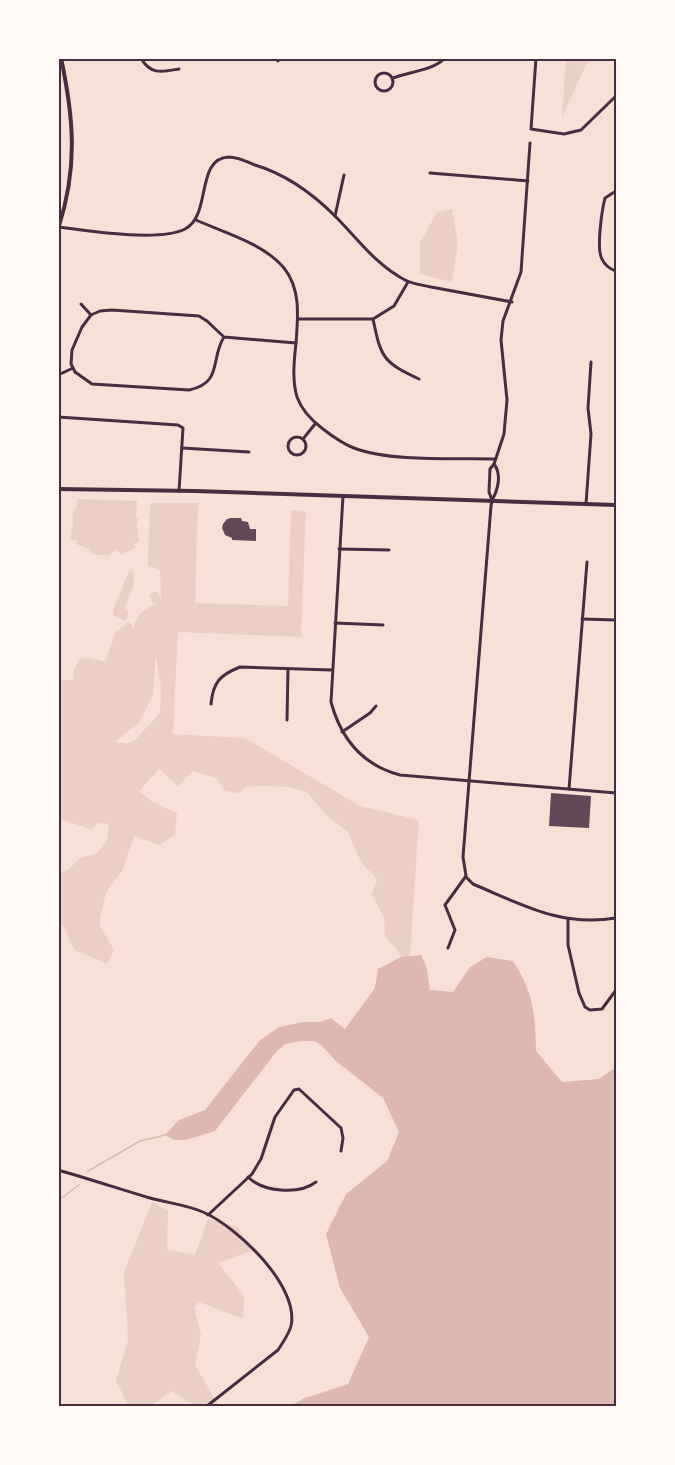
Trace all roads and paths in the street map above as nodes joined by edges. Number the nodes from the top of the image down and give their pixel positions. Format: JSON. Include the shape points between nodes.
{"nodes":[{"id":1,"x":61,"y":58,"type":"edge"},
{"id":2,"x":141,"y":58,"type":"edge"},
{"id":3,"x":445,"y":58,"type":"edge"},
{"id":4,"x":536,"y":58,"type":"edge"},
{"id":5,"x":179,"y":69,"type":"dead end"},
{"id":6,"x":393,"y":78,"type":"junction"},
{"id":7,"x":616,"y":96,"type":"edge"},
{"id":8,"x":530,"y":144,"type":"dead end"},
{"id":9,"x":430,"y":173,"type":"dead end"},
{"id":10,"x":344,"y":175,"type":"dead end"},
{"id":11,"x":528,"y":181,"type":"junction"},
{"id":12,"x":616,"y":191,"type":"edge"},
{"id":13,"x":335,"y":216,"type":"junction"},
{"id":14,"x":196,"y":220,"type":"junction"},
{"id":15,"x":59,"y":228,"type":"edge"},
{"id":16,"x":616,"y":271,"type":"edge"},
{"id":17,"x":408,"y":282,"type":"junction"},
{"id":18,"x":512,"y":302,"type":"junction"},
{"id":19,"x":81,"y":304,"type":"dead end"},
{"id":20,"x":91,"y":315,"type":"junction"},
{"id":21,"x":298,"y":319,"type":"junction"},
{"id":22,"x":373,"y":319,"type":"junction"},
{"id":23,"x":224,"y":337,"type":"junction"},
{"id":24,"x":296,"y":343,"type":"junction"},
{"id":25,"x":591,"y":362,"type":"dead end"},
{"id":26,"x":73,"y":368,"type":"junction"},
{"id":27,"x":58,"y":375,"type":"edge"},
{"id":28,"x":418,"y":379,"type":"dead end"},
{"id":29,"x":58,"y":417,"type":"edge"},
{"id":30,"x":315,"y":423,"type":"junction"},
{"id":31,"x":303,"y":439,"type":"junction"},
{"id":32,"x":182,"y":448,"type":"junction"},
{"id":33,"x":249,"y":452,"type":"dead end"},
{"id":34,"x":495,"y":459,"type":"junction"},
{"id":35,"x":494,"y":464,"type":"junction"},
{"id":36,"x":58,"y":489,"type":"edge"},
{"id":37,"x":179,"y":491,"type":"junction"},
{"id":38,"x":343,"y":496,"type":"junction"},
{"id":39,"x":492,"y":500,"type":"junction"},
{"id":40,"x":586,"y":504,"type":"junction"},
{"id":41,"x":616,"y":505,"type":"edge"},
{"id":42,"x":339,"y":549,"type":"junction"},
{"id":43,"x":389,"y":550,"type":"dead end"},
{"id":44,"x":587,"y":562,"type":"dead end"},
{"id":45,"x":582,"y":619,"type":"junction"},
{"id":46,"x":616,"y":620,"type":"edge"},
{"id":47,"x":335,"y":623,"type":"junction"},
{"id":48,"x":383,"y":625,"type":"dead end"},
{"id":49,"x":288,"y":669,"type":"junction"},
{"id":50,"x":332,"y":670,"type":"junction"},
{"id":51,"x":211,"y":704,"type":"dead end"},
{"id":52,"x":376,"y":705,"type":"dead end"},
{"id":53,"x":287,"y":720,"type":"dead end"},
{"id":54,"x":342,"y":732,"type":"junction"},
{"id":55,"x":470,"y":781,"type":"junction"},
{"id":56,"x":569,"y":789,"type":"junction"},
{"id":57,"x":616,"y":793,"type":"edge"},
{"id":58,"x":466,"y":876,"type":"junction"},
{"id":59,"x":616,"y":918,"type":"edge"},
{"id":60,"x":568,"y":920,"type":"junction"},
{"id":61,"x":448,"y":948,"type":"dead end"},
{"id":62,"x":616,"y":990,"type":"edge"},
{"id":63,"x":341,"y":1151,"type":"dead end"},
{"id":64,"x":58,"y":1170,"type":"edge"},
{"id":65,"x":248,"y":1177,"type":"junction"},
{"id":66,"x":316,"y":1182,"type":"dead end"},
{"id":67,"x":208,"y":1215,"type":"junction"},
{"id":68,"x":207,"y":1407,"type":"edge"}],
"edges":[{"from":1,"to":15,"type":"street","via":[[71,108],[73,145],[69,194]]},
{"from":2,"to":5,"type":"street","via":[[153,71]]},
{"from":3,"to":6,"type":"street","via":[[436,66]]},
{"from":4,"to":7,"type":"street","via":[[531,129],[564,134],[580,130]]},
{"from":6,"to":6,"type":"street","via":[[380,74],[376,86],[388,91]]},
{"from":8,"to":11,"type":"street"},
{"from":9,"to":11,"type":"street"},
{"from":10,"to":13,"type":"street"},
{"from":11,"to":18,"type":"street","via":[[521,272]]},
{"from":12,"to":16,"type":"street","via":[[605,198],[600,254],[606,265]]},
{"from":13,"to":14,"type":"street","via":[[291,181],[230,157],[221,159],[209,170]]},
{"from":13,"to":17,"type":"street","via":[[361,246],[390,272]]},
{"from":14,"to":15,"type":"street","via":[[171,235]]},
{"from":14,"to":21,"type":"street","via":[[273,257],[293,283]]},
{"from":17,"to":18,"type":"street"},
{"from":17,"to":22,"type":"street","via":[[394,306]]},
{"from":18,"to":34,"type":"street","via":[[503,321],[507,400],[504,434]]},
{"from":19,"to":20,"type":"street"},
{"from":20,"to":23,"type":"street","via":[[112,310],[199,316]]},
{"from":20,"to":26,"type":"street","via":[[75,339]]},
{"from":21,"to":22,"type":"street"},
{"from":21,"to":24,"type":"street"},
{"from":22,"to":28,"type":"street","via":[[382,355]]},
{"from":23,"to":24,"type":"street"},
{"from":23,"to":26,"type":"street","via":[[214,373],[200,387],[189,390],[92,384]]},
{"from":24,"to":30,"type":"street","via":[[297,397]]},
{"from":25,"to":40,"type":"street"},
{"from":26,"to":27,"type":"street"},
{"from":29,"to":32,"type":"street","via":[[178,425],[183,428]]},
{"from":30,"to":31,"type":"street"},
{"from":30,"to":34,"type":"street","via":[[367,453]]},
{"from":31,"to":31,"type":"street","via":[[294,436],[290,440],[291,453],[303,452]]},
{"from":32,"to":33,"type":"street"},
{"from":32,"to":37,"type":"street"},
{"from":34,"to":35,"type":"street"},
{"from":35,"to":39,"type":"street","via":[[490,469]]},
{"from":35,"to":39,"type":"street","via":[[498,470],[497,491]]},
{"from":36,"to":37,"type":"street"},
{"from":37,"to":38,"type":"street"},
{"from":38,"to":39,"type":"street"},
{"from":38,"to":42,"type":"street"},
{"from":39,"to":40,"type":"street"},
{"from":39,"to":55,"type":"street"},
{"from":40,"to":41,"type":"street"},
{"from":42,"to":43,"type":"street"},
{"from":42,"to":47,"type":"street"},
{"from":44,"to":45,"type":"street"},
{"from":45,"to":46,"type":"street"},
{"from":45,"to":56,"type":"street"},
{"from":47,"to":48,"type":"street"},
{"from":47,"to":50,"type":"street"},
{"from":49,"to":50,"type":"street"},
{"from":49,"to":51,"type":"street","via":[[240,667],[226,672],[212,692]]},
{"from":49,"to":53,"type":"street"},
{"from":50,"to":54,"type":"street","via":[[331,702]]},
{"from":52,"to":54,"type":"street"},
{"from":54,"to":55,"type":"street","via":[[357,752],[384,771]]},
{"from":55,"to":56,"type":"street"},
{"from":55,"to":58,"type":"street","via":[[463,857]]},
{"from":56,"to":57,"type":"street"},
{"from":58,"to":60,"type":"street","via":[[473,884],[495,894]]},
{"from":58,"to":61,"type":"street","via":[[445,905],[455,930]]},
{"from":59,"to":60,"type":"street"},
{"from":60,"to":62,"type":"street","via":[[568,945],[585,1007],[602,1009]]},
{"from":63,"to":65,"type":"street","via":[[341,1128],[299,1089],[294,1090],[275,1118],[261,1159]]},
{"from":64,"to":67,"type":"street"},
{"from":65,"to":66,"type":"street","via":[[262,1186],[280,1190]]},
{"from":65,"to":67,"type":"street"},
{"from":67,"to":68,"type":"street","via":[[236,1233],[265,1260],[284,1291],[292,1317],[278,1350]]}]}
